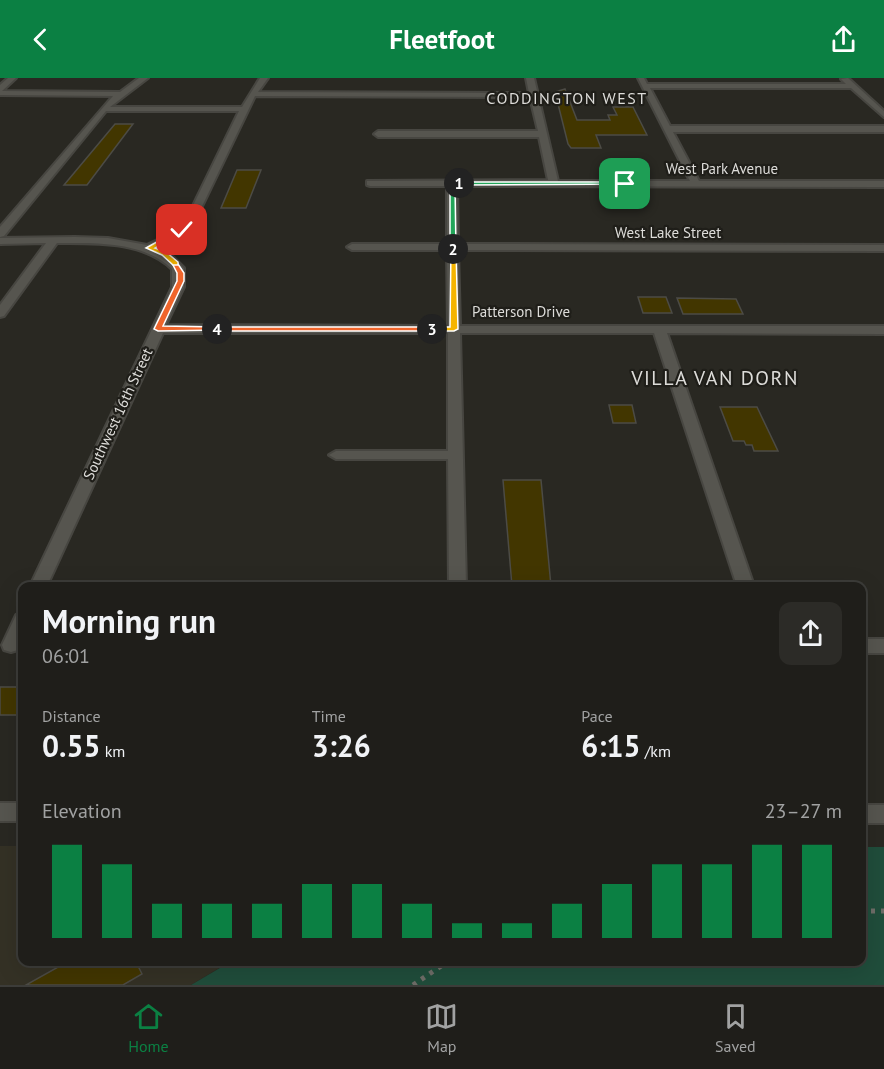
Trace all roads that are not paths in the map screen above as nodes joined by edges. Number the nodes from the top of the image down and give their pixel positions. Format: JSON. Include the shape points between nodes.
{"nodes":[{"id":1,"x":12,"y":78,"type":"edge"},
{"id":2,"x":144,"y":78,"type":"edge"},
{"id":3,"x":264,"y":78,"type":"edge"},
{"id":4,"x":530,"y":78,"type":"edge"},
{"id":5,"x":844,"y":78,"type":"edge"},
{"id":6,"x":642,"y":82,"type":"edge"},
{"id":7,"x":853,"y":86,"type":"junction"},
{"id":8,"x":0,"y":91,"type":"edge"},
{"id":9,"x":121,"y":94,"type":"junction"},
{"id":10,"x":252,"y":94,"type":"junction"},
{"id":11,"x":533,"y":95,"type":"junction"},
{"id":12,"x":880,"y":107,"type":"edge"},
{"id":13,"x":105,"y":109,"type":"junction"},
{"id":14,"x":245,"y":109,"type":"junction"},
{"id":15,"x":884,"y":115,"type":"edge"},
{"id":16,"x":667,"y":129,"type":"junction"},
{"id":17,"x":884,"y":129,"type":"edge"},
{"id":18,"x":378,"y":134,"type":"dead end"},
{"id":19,"x":542,"y":134,"type":"junction"},
{"id":20,"x":370,"y":183,"type":"dead end"},
{"id":21,"x":452,"y":183,"type":"junction"},
{"id":22,"x":554,"y":184,"type":"junction"},
{"id":23,"x":696,"y":184,"type":"junction"},
{"id":24,"x":884,"y":184,"type":"edge"},
{"id":25,"x":0,"y":234,"type":"edge"},
{"id":26,"x":0,"y":241,"type":"edge"},
{"id":27,"x":53,"y":241,"type":"junction"},
{"id":28,"x":352,"y":247,"type":"dead end"},
{"id":29,"x":149,"y":248,"type":"junction"},
{"id":30,"x":453,"y":248,"type":"junction"},
{"id":31,"x":884,"y":248,"type":"edge"},
{"id":32,"x":0,"y":313,"type":"edge"},
{"id":33,"x":158,"y":329,"type":"junction"},
{"id":34,"x":454,"y":329,"type":"junction"},
{"id":35,"x":659,"y":329,"type":"junction"},
{"id":36,"x":884,"y":330,"type":"edge"},
{"id":37,"x":336,"y":454,"type":"dead end"},
{"id":38,"x":456,"y":455,"type":"junction"},
{"id":39,"x":40,"y":582,"type":"edge"},
{"id":40,"x":458,"y":582,"type":"edge"},
{"id":41,"x":745,"y":582,"type":"edge"},
{"id":42,"x":18,"y":628,"type":"edge"},
{"id":43,"x":11,"y":645,"type":"edge"},
{"id":44,"x":866,"y":646,"type":"edge"},
{"id":45,"x":884,"y":646,"type":"edge"},
{"id":46,"x":0,"y":812,"type":"edge"},
{"id":47,"x":18,"y":812,"type":"edge"},
{"id":48,"x":866,"y":814,"type":"edge"},
{"id":49,"x":884,"y":814,"type":"edge"}],
"edges":[{"from":1,"to":8,"type":"street"},
{"from":2,"to":9,"type":"street"},
{"from":3,"to":10,"type":"street"},
{"from":4,"to":11,"type":"street"},
{"from":5,"to":7,"type":"street"},
{"from":6,"to":7,"type":"street"},
{"from":6,"to":16,"type":"street"},
{"from":7,"to":12,"type":"street"},
{"from":8,"to":9,"type":"street"},
{"from":9,"to":13,"type":"street"},
{"from":10,"to":11,"type":"street"},
{"from":10,"to":14,"type":"street"},
{"from":11,"to":19,"type":"street"},
{"from":12,"to":15,"type":"street"},
{"from":13,"to":14,"type":"street"},
{"from":13,"to":25,"type":"street"},
{"from":14,"to":29,"type":"street","via":[[189,223],[176,235]]},
{"from":16,"to":17,"type":"street"},
{"from":16,"to":23,"type":"street"},
{"from":18,"to":19,"type":"street"},
{"from":19,"to":22,"type":"street"},
{"from":20,"to":21,"type":"street","name":"West Park Avenue"},
{"from":21,"to":22,"type":"street","name":"West Park Avenue"},
{"from":21,"to":30,"type":"street"},
{"from":22,"to":23,"type":"street","name":"West Park Avenue"},
{"from":23,"to":24,"type":"street","name":"West Park Avenue"},
{"from":26,"to":27,"type":"street"},
{"from":27,"to":29,"type":"street","via":[[110,242]]},
{"from":27,"to":32,"type":"street"},
{"from":28,"to":30,"type":"street","name":"West Lake Street"},
{"from":29,"to":33,"type":"street","name":"Southwest 16th Street","via":[[172,259],[180,273]]},
{"from":30,"to":31,"type":"street","name":"West Lake Street"},
{"from":30,"to":34,"type":"street"},
{"from":33,"to":34,"type":"street","name":"Patterson Drive"},
{"from":33,"to":39,"type":"street","name":"Southwest 16th Street"},
{"from":34,"to":35,"type":"street","name":"Patterson Drive"},
{"from":34,"to":38,"type":"street"},
{"from":35,"to":36,"type":"street","name":"Patterson Drive"},
{"from":35,"to":41,"type":"street"},
{"from":37,"to":38,"type":"street"},
{"from":38,"to":40,"type":"street"},
{"from":42,"to":43,"type":"street"},
{"from":44,"to":45,"type":"street"},
{"from":46,"to":47,"type":"street"},
{"from":48,"to":49,"type":"street"}]}
